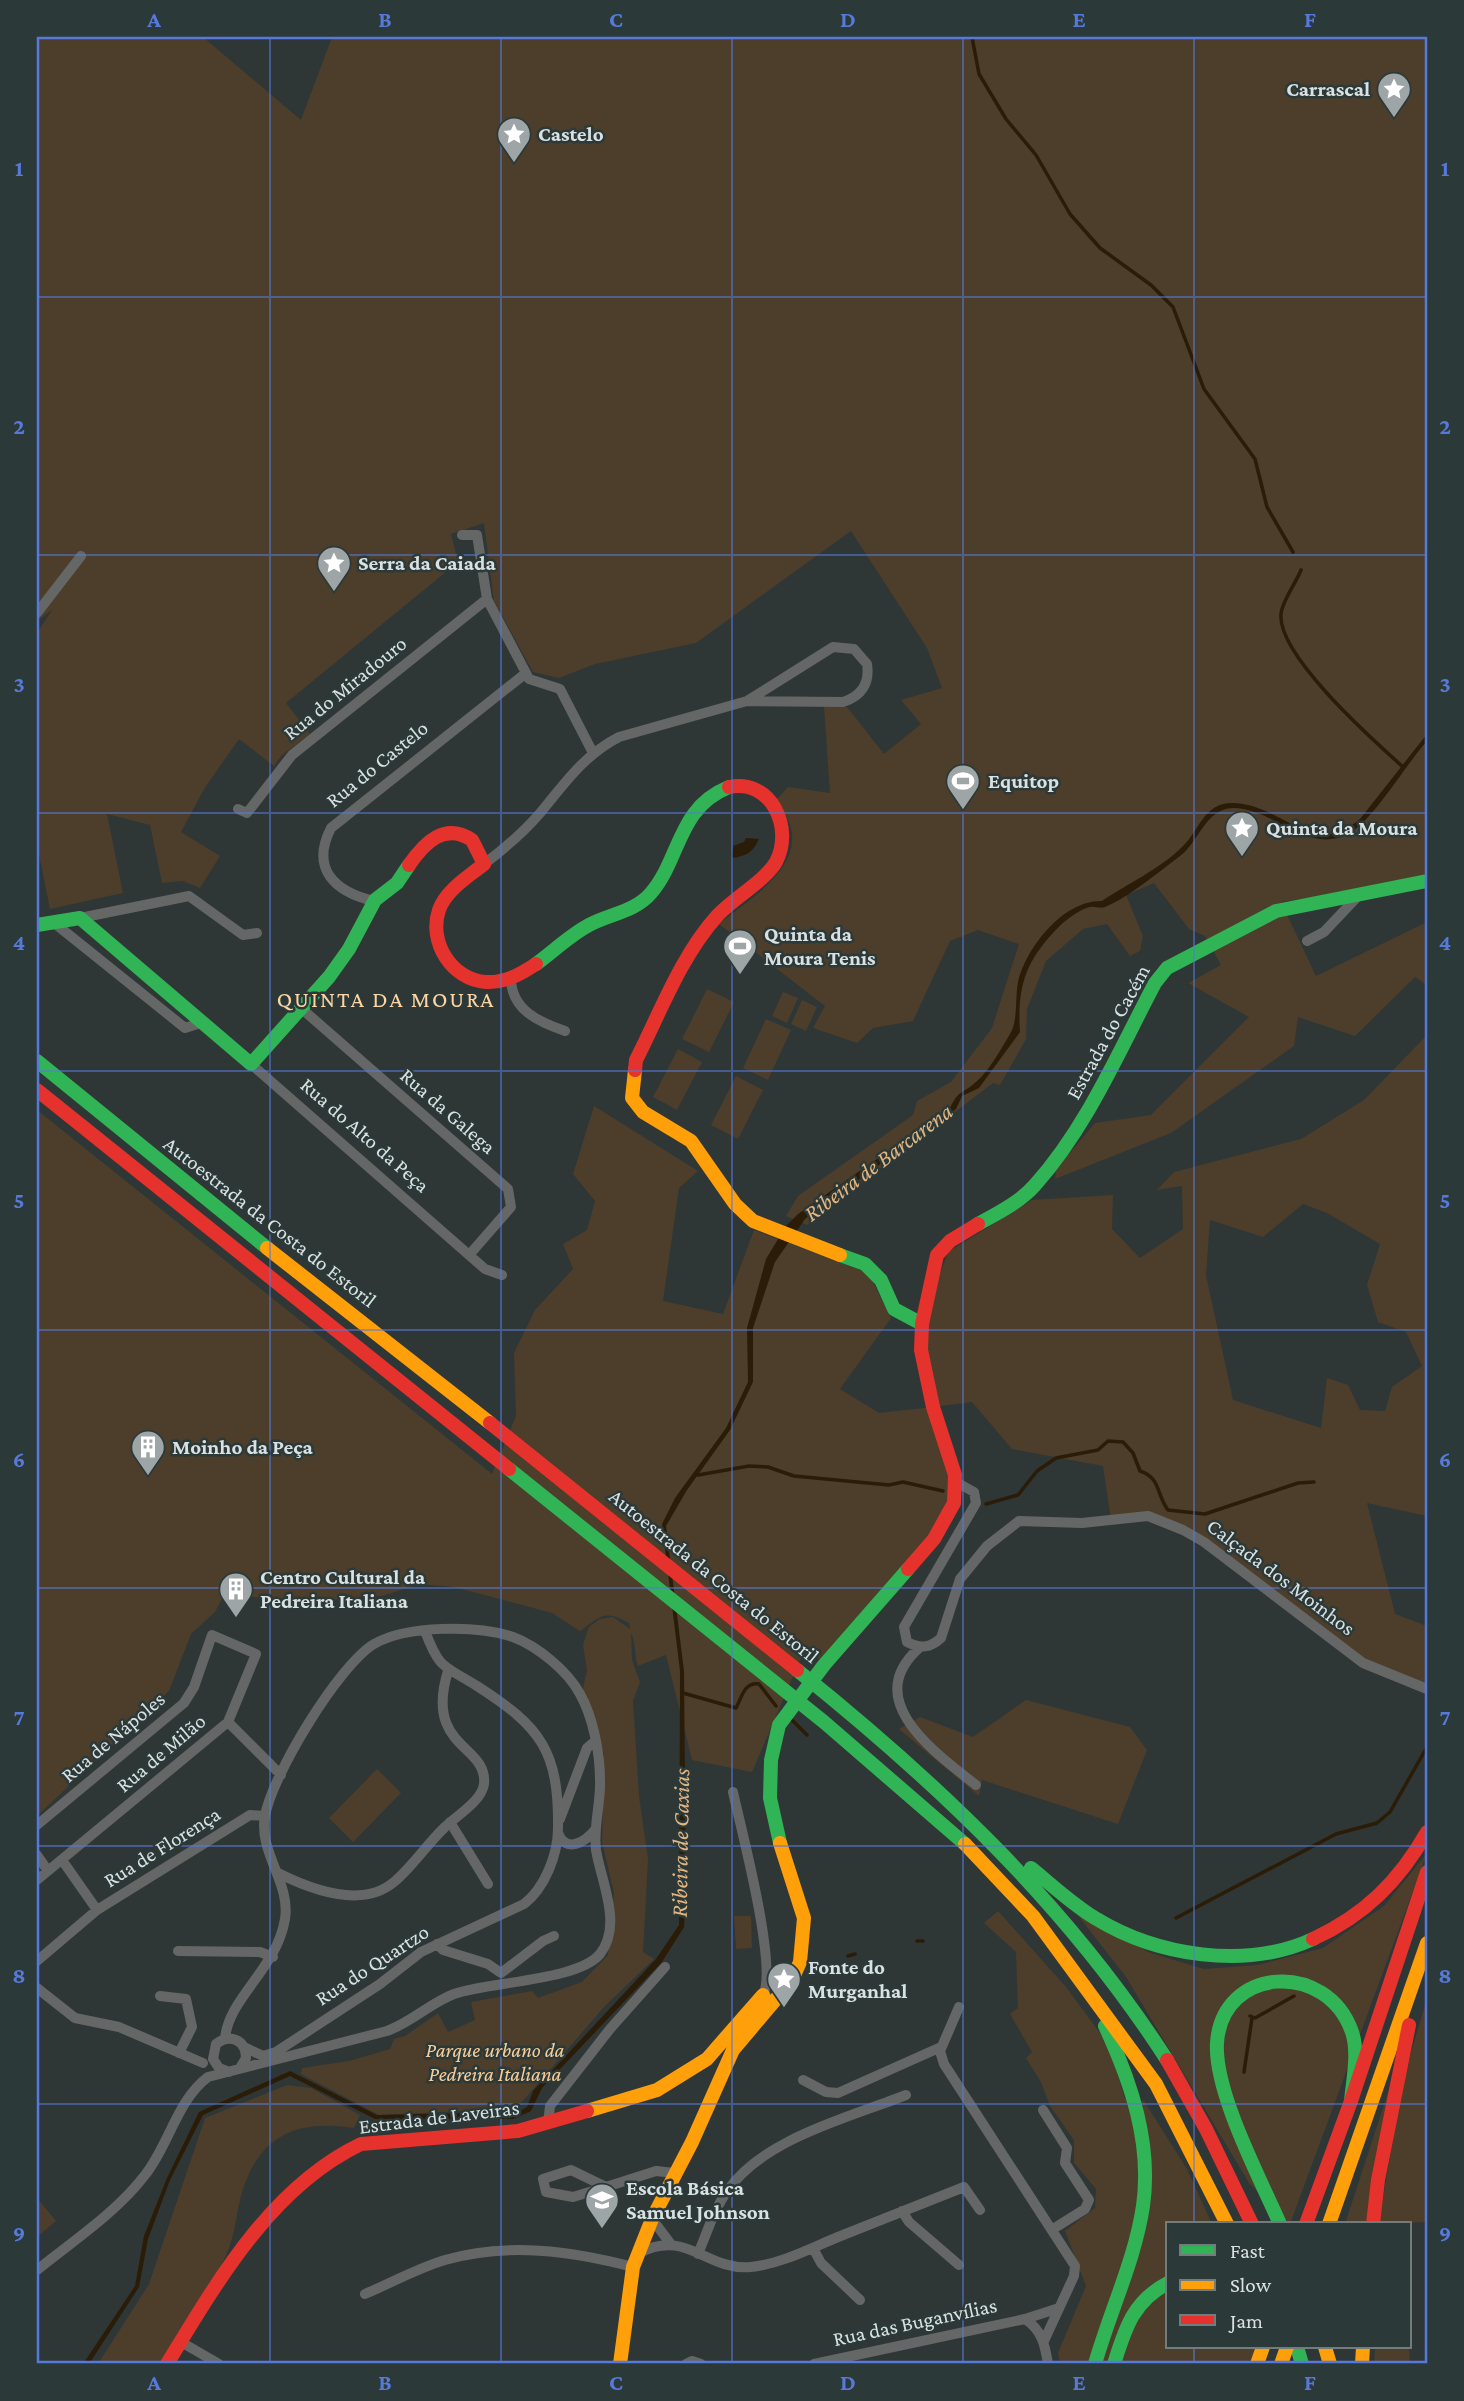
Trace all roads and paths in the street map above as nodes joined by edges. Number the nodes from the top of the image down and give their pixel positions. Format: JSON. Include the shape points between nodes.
{"nodes":[{"id":1,"x":462,"y":535,"type":"dead end"},
{"id":2,"x":81,"y":556,"type":"dead end"},
{"id":3,"x":487,"y":599,"type":"junction"},
{"id":4,"x":37,"y":612,"type":"edge"},
{"id":5,"x":526,"y":673,"type":"junction"},
{"id":6,"x":747,"y":701,"type":"junction"},
{"id":7,"x":593,"y":753,"type":"junction"},
{"id":8,"x":238,"y":809,"type":"dead end"},
{"id":9,"x":484,"y":864,"type":"junction"},
{"id":10,"x":1427,"y":881,"type":"edge"},
{"id":11,"x":1358,"y":896,"type":"junction"},
{"id":12,"x":374,"y":901,"type":"junction"},
{"id":13,"x":80,"y":918,"type":"junction"},
{"id":14,"x":53,"y":922,"type":"junction"},
{"id":15,"x":37,"y":925,"type":"edge"},
{"id":16,"x":257,"y":933,"type":"dead end"},
{"id":17,"x":1307,"y":941,"type":"dead end"},
{"id":18,"x":512,"y":978,"type":"junction"},
{"id":19,"x":302,"y":1009,"type":"junction"},
{"id":20,"x":204,"y":1022,"type":"junction"},
{"id":21,"x":565,"y":1031,"type":"dead end"},
{"id":22,"x":37,"y":1061,"type":"edge"},
{"id":23,"x":251,"y":1064,"type":"junction"},
{"id":24,"x":37,"y":1090,"type":"edge"},
{"id":25,"x":470,"y":1254,"type":"junction"},
{"id":26,"x":502,"y":1275,"type":"dead end"},
{"id":27,"x":922,"y":1324,"type":"junction"},
{"id":28,"x":956,"y":1482,"type":"junction"},
{"id":29,"x":425,"y":1631,"type":"junction"},
{"id":30,"x":919,"y":1648,"type":"junction"},
{"id":31,"x":256,"y":1654,"type":"joint"},
{"id":32,"x":448,"y":1671,"type":"junction"},
{"id":33,"x":1427,"y":1689,"type":"edge"},
{"id":34,"x":228,"y":1722,"type":"junction"},
{"id":35,"x":594,"y":1742,"type":"junction"},
{"id":36,"x":281,"y":1775,"type":"junction"},
{"id":37,"x":976,"y":1785,"type":"dead end"},
{"id":38,"x":733,"y":1792,"type":"dead end"},
{"id":39,"x":265,"y":1816,"type":"junction"},
{"id":40,"x":450,"y":1822,"type":"junction"},
{"id":41,"x":37,"y":1825,"type":"edge"},
{"id":42,"x":558,"y":1828,"type":"junction"},
{"id":43,"x":596,"y":1828,"type":"junction"},
{"id":44,"x":1427,"y":1832,"type":"edge"},
{"id":45,"x":992,"y":1839,"type":"junction"},
{"id":46,"x":37,"y":1855,"type":"edge"},
{"id":47,"x":62,"y":1860,"type":"junction"},
{"id":48,"x":48,"y":1871,"type":"junction"},
{"id":49,"x":1427,"y":1872,"type":"edge"},
{"id":50,"x":278,"y":1874,"type":"junction"},
{"id":51,"x":37,"y":1880,"type":"edge"},
{"id":52,"x":488,"y":1884,"type":"dead end"},
{"id":53,"x":97,"y":1909,"type":"junction"},
{"id":54,"x":554,"y":1936,"type":"dead end"},
{"id":55,"x":437,"y":1944,"type":"junction"},
{"id":56,"x":1426,"y":1946,"type":"edge"},
{"id":57,"x":178,"y":1951,"type":"dead end"},
{"id":58,"x":273,"y":1957,"type":"junction"},
{"id":59,"x":37,"y":1961,"type":"edge"},
{"id":60,"x":665,"y":1967,"type":"dead end"},
{"id":61,"x":501,"y":1973,"type":"junction"},
{"id":62,"x":1084,"y":1982,"type":"junction"},
{"id":63,"x":503,"y":1986,"type":"junction"},
{"id":64,"x":37,"y":1988,"type":"edge"},
{"id":65,"x":160,"y":1996,"type":"dead end"},
{"id":66,"x":768,"y":1998,"type":"junction"},
{"id":67,"x":959,"y":2007,"type":"dead end"},
{"id":68,"x":225,"y":2039,"type":"junction"},
{"id":69,"x":244,"y":2047,"type":"junction"},
{"id":70,"x":941,"y":2047,"type":"junction"},
{"id":71,"x":179,"y":2053,"type":"junction"},
{"id":72,"x":208,"y":2061,"type":"junction"},
{"id":73,"x":234,"y":2070,"type":"junction"},
{"id":74,"x":803,"y":2080,"type":"dead end"},
{"id":75,"x":195,"y":2087,"type":"junction"},
{"id":76,"x":906,"y":2095,"type":"dead end"},
{"id":77,"x":1351,"y":2101,"type":"junction"},
{"id":78,"x":1043,"y":2110,"type":"dead end"},
{"id":79,"x":548,"y":2123,"type":"junction"},
{"id":80,"x":675,"y":2173,"type":"junction"},
{"id":81,"x":606,"y":2187,"type":"junction"},
{"id":82,"x":980,"y":2210,"type":"dead end"},
{"id":83,"x":902,"y":2211,"type":"junction"},
{"id":84,"x":652,"y":2218,"type":"junction"},
{"id":85,"x":1226,"y":2222,"type":"edge"},
{"id":86,"x":1251,"y":2222,"type":"edge"},
{"id":87,"x":1279,"y":2222,"type":"edge"},
{"id":88,"x":1306,"y":2222,"type":"edge"},
{"id":89,"x":1330,"y":2222,"type":"edge"},
{"id":90,"x":1373,"y":2222,"type":"edge"},
{"id":91,"x":1053,"y":2229,"type":"junction"},
{"id":92,"x":670,"y":2243,"type":"junction"},
{"id":93,"x":813,"y":2248,"type":"junction"},
{"id":94,"x":698,"y":2254,"type":"junction"},
{"id":95,"x":635,"y":2261,"type":"junction"},
{"id":96,"x":959,"y":2265,"type":"dead end"},
{"id":97,"x":37,"y":2270,"type":"edge"},
{"id":98,"x":1166,"y":2284,"type":"edge"},
{"id":99,"x":365,"y":2294,"type":"dead end"},
{"id":100,"x":860,"y":2300,"type":"dead end"},
{"id":101,"x":1059,"y":2308,"type":"junction"},
{"id":102,"x":1025,"y":2319,"type":"junction"},
{"id":103,"x":1044,"y":2341,"type":"junction"},
{"id":104,"x":181,"y":2342,"type":"junction"},
{"id":105,"x":167,"y":2364,"type":"edge"},
{"id":106,"x":219,"y":2364,"type":"edge"},
{"id":107,"x":620,"y":2364,"type":"edge"},
{"id":108,"x":686,"y":2364,"type":"edge"},
{"id":109,"x":701,"y":2364,"type":"edge"},
{"id":110,"x":814,"y":2364,"type":"edge"},
{"id":111,"x":1048,"y":2364,"type":"edge"},
{"id":112,"x":1095,"y":2364,"type":"edge"},
{"id":113,"x":1114,"y":2364,"type":"edge"}],
"edges":[{"from":1,"to":3,"type":"street","via":[[477,535]]},
{"from":2,"to":4,"type":"street"},
{"from":3,"to":5,"type":"street"},
{"from":3,"to":8,"type":"street","name":"Rua do Miradouro","via":[[292,755],[247,813]]},
{"from":5,"to":7,"type":"street","via":[[529,679],[560,690]]},
{"from":5,"to":12,"type":"street","name":"Rua do Castelo","via":[[331,828],[323,843],[327,872],[343,891]]},
{"from":6,"to":6,"type":"street","via":[[854,699],[867,682],[867,664],[854,649],[833,647]]},
{"from":6,"to":7,"type":"street","via":[[619,737]]},
{"from":7,"to":9,"type":"street","via":[[520,834]]},
{"from":9,"to":12,"type":"main road","via":[[472,840],[457,833],[439,835],[421,847],[397,883]]},
{"from":9,"to":18,"type":"main road","via":[[442,904],[436,938],[460,974],[485,982]]},
{"from":10,"to":11,"type":"main road","name":"Estrada do Cacém"},
{"from":11,"to":17,"type":"street","via":[[1324,932]]},
{"from":11,"to":27,"type":"main road","name":"Estrada do Cacém","via":[[1276,911],[1163,971],[1087,1113],[1035,1185],[940,1251]]},
{"from":12,"to":19,"type":"main road","via":[[342,961]]},
{"from":13,"to":14,"type":"main road"},
{"from":13,"to":16,"type":"street","via":[[189,895],[243,935]]},
{"from":13,"to":20,"type":"main road","name":"Rua do Alto da Peça"},
{"from":14,"to":15,"type":"main road"},
{"from":14,"to":20,"type":"street","via":[[185,1028]]},
{"from":18,"to":21,"type":"street","via":[[516,1001],[525,1012]]},
{"from":18,"to":27,"type":"main road","via":[[568,937],[649,897],[699,806],[715,793],[743,786],[765,794],[775,804],[783,836],[779,855],[701,937],[636,1060],[632,1098],[643,1112],[691,1141],[753,1221],[865,1264],[881,1280],[894,1309]]},
{"from":19,"to":23,"type":"main road"},
{"from":19,"to":25,"type":"street","name":"Rua da Galega","via":[[508,1189],[510,1208]]},
{"from":20,"to":23,"type":"main road","name":"Rua do Alto da Peça"},
{"from":22,"to":45,"type":"main road","name":"Autoestrada da Costa do Estoril","via":[[846,1710]]},
{"from":23,"to":25,"type":"street","name":"Rua do Alto da Peça"},
{"from":24,"to":62,"type":"main road","name":"Autoestrada da Costa do Estoril","via":[[824,1722],[976,1854],[1033,1916]]},
{"from":25,"to":26,"type":"street","name":"Rua do Alto da Peça","via":[[485,1269]]},
{"from":27,"to":28,"type":"main road","name":"Estrada do Cacém","via":[[924,1372]]},
{"from":28,"to":30,"type":"street","via":[[974,1492],[976,1503],[904,1627],[907,1642]]},
{"from":28,"to":66,"type":"main road","via":[[954,1503],[944,1526],[783,1717],[771,1760],[770,1798],[782,1854],[801,1901],[803,1942],[796,1973]]},
{"from":29,"to":32,"type":"street","via":[[435,1656]]},
{"from":29,"to":35,"type":"street","via":[[503,1634],[524,1642],[576,1686]]},
{"from":29,"to":36,"type":"street","via":[[393,1635],[359,1656],[336,1682]]},
{"from":30,"to":33,"type":"street","name":"Calçada dos Moinhos","via":[[941,1638],[960,1579],[987,1546],[1020,1521],[1082,1523],[1147,1516],[1204,1542],[1363,1663]]},
{"from":30,"to":37,"type":"street","name":"Calçada dos Moinhos","via":[[903,1665],[900,1710],[943,1759]]},
{"from":31,"to":34,"type":"street","name":"Rua de Milão"},
{"from":31,"to":41,"type":"street","name":"Rua de Nápoles","via":[[212,1635],[184,1703]]},
{"from":32,"to":40,"type":"street","via":[[443,1722],[475,1759],[484,1785]]},
{"from":32,"to":42,"type":"street","name":"Rua do Quartzo","via":[[505,1703],[541,1741],[557,1776]]},
{"from":34,"to":36,"type":"street"},
{"from":34,"to":47,"type":"street","name":"Rua de Milão"},
{"from":35,"to":42,"type":"street","via":[[587,1748]]},
{"from":35,"to":43,"type":"street","via":[[600,1780]]},
{"from":36,"to":39,"type":"street"},
{"from":38,"to":66,"type":"street","via":[[765,1951]]},
{"from":39,"to":50,"type":"street","via":[[267,1848]]},
{"from":39,"to":53,"type":"street","name":"Rua de Florença","via":[[250,1815]]},
{"from":40,"to":50,"type":"street","via":[[400,1877],[381,1889],[324,1892]]},
{"from":40,"to":52,"type":"street"},
{"from":42,"to":43,"type":"street","via":[[563,1841],[571,1845],[587,1839]]},
{"from":42,"to":55,"type":"street","name":"Rua do Quartzo","via":[[551,1863],[531,1899]]},
{"from":43,"to":63,"type":"street","via":[[610,1926],[601,1953],[585,1964]]},
{"from":44,"to":45,"type":"main road","via":[[1405,1869],[1358,1915],[1306,1942],[1242,1957],[1167,1950],[1101,1923]]},
{"from":45,"to":86,"type":"main road","name":"Autoestrada da Costa do Estoril","via":[[1104,1968],[1176,2073]]},
{"from":46,"to":48,"type":"street"},
{"from":47,"to":48,"type":"street","name":"Rua de Milão"},
{"from":47,"to":53,"type":"street","name":"Rua de Florença"},
{"from":48,"to":51,"type":"street","name":"Rua de Milão"},
{"from":49,"to":77,"type":"main road"},
{"from":50,"to":58,"type":"street","via":[[286,1910]]},
{"from":53,"to":59,"type":"street"},
{"from":54,"to":61,"type":"street"},
{"from":55,"to":61,"type":"street"},
{"from":55,"to":69,"type":"street","name":"Rua do Quartzo","via":[[276,2052],[263,2056]]},
{"from":56,"to":89,"type":"main road"},
{"from":56,"to":90,"type":"main road"},
{"from":57,"to":58,"type":"street","via":[[260,1952]]},
{"from":58,"to":68,"type":"street","via":[[231,2014]]},
{"from":60,"to":79,"type":"street","via":[[551,2106]]},
{"from":61,"to":63,"type":"street"},
{"from":62,"to":85,"type":"main road","name":"Autoestrada da Costa do Estoril","via":[[1156,2084]]},
{"from":62,"to":112,"type":"main road","via":[[1121,2058],[1143,2137],[1143,2204],[1126,2274]]},
{"from":63,"to":73,"type":"street","via":[[454,1994],[411,2022],[387,2031]]},
{"from":64,"to":71,"type":"street","via":[[75,2018],[119,2027]]},
{"from":65,"to":71,"type":"street","via":[[186,2000],[192,2027]]},
{"from":66,"to":79,"type":"main road","name":"Estrada de Laveiras","via":[[707,2059],[680,2078],[657,2090]]},
{"from":66,"to":80,"type":"main road","via":[[733,2050]]},
{"from":67,"to":70,"type":"street"},
{"from":68,"to":69,"type":"street","via":[[236,2039]]},
{"from":68,"to":72,"type":"street","via":[[216,2044]]},
{"from":69,"to":73,"type":"street","via":[[246,2059]]},
{"from":70,"to":74,"type":"street","via":[[838,2093]]},
{"from":70,"to":91,"type":"street","via":[[949,2073]]},
{"from":71,"to":72,"type":"street"},
{"from":72,"to":73,"type":"street"},
{"from":72,"to":75,"type":"street"},
{"from":73,"to":75,"type":"street","via":[[208,2077]]},
{"from":75,"to":97,"type":"street","via":[[147,2173],[131,2192]]},
{"from":76,"to":94,"type":"street","via":[[781,2145],[758,2160],[728,2190]]},
{"from":77,"to":87,"type":"main road","via":[[1353,2034],[1341,2008],[1318,1986],[1287,1978],[1254,1986],[1227,2009],[1217,2041],[1221,2078]]},
{"from":77,"to":88,"type":"main road"},
{"from":78,"to":91,"type":"street","via":[[1068,2148],[1065,2163],[1090,2200],[1085,2209]]},
{"from":79,"to":104,"type":"main road","name":"Estrada de Laveiras","via":[[485,2136],[351,2148],[306,2181],[250,2243],[216,2283]]},
{"from":80,"to":81,"type":"street","via":[[656,2171]]},
{"from":80,"to":84,"type":"main road"},
{"from":81,"to":81,"type":"street","via":[[568,2197],[546,2192],[543,2179],[576,2171]]},
{"from":82,"to":83,"type":"street","via":[[964,2187]]},
{"from":83,"to":93,"type":"street"},
{"from":83,"to":96,"type":"street"},
{"from":84,"to":92,"type":"street"},
{"from":84,"to":95,"type":"main road"},
{"from":91,"to":101,"type":"street","via":[[1075,2266]]},
{"from":92,"to":94,"type":"street"},
{"from":92,"to":95,"type":"street","via":[[655,2245]]},
{"from":93,"to":94,"type":"street","via":[[753,2267]]},
{"from":93,"to":100,"type":"street","via":[[821,2263]]},
{"from":95,"to":99,"type":"street","via":[[576,2253],[498,2251],[442,2261]]},
{"from":95,"to":107,"type":"main road"},
{"from":98,"to":113,"type":"main road","via":[[1149,2291],[1130,2313]]},
{"from":101,"to":102,"type":"street","name":"Rua das Buganvílias"},
{"from":101,"to":103,"type":"street"},
{"from":102,"to":103,"type":"street","name":"Rua das Buganvílias"},
{"from":102,"to":110,"type":"street","name":"Rua das Buganvílias"},
{"from":103,"to":111,"type":"street"},
{"from":104,"to":105,"type":"main road","name":"Estrada de Laveiras"},
{"from":104,"to":106,"type":"street"},
{"from":108,"to":109,"type":"street"}]}
